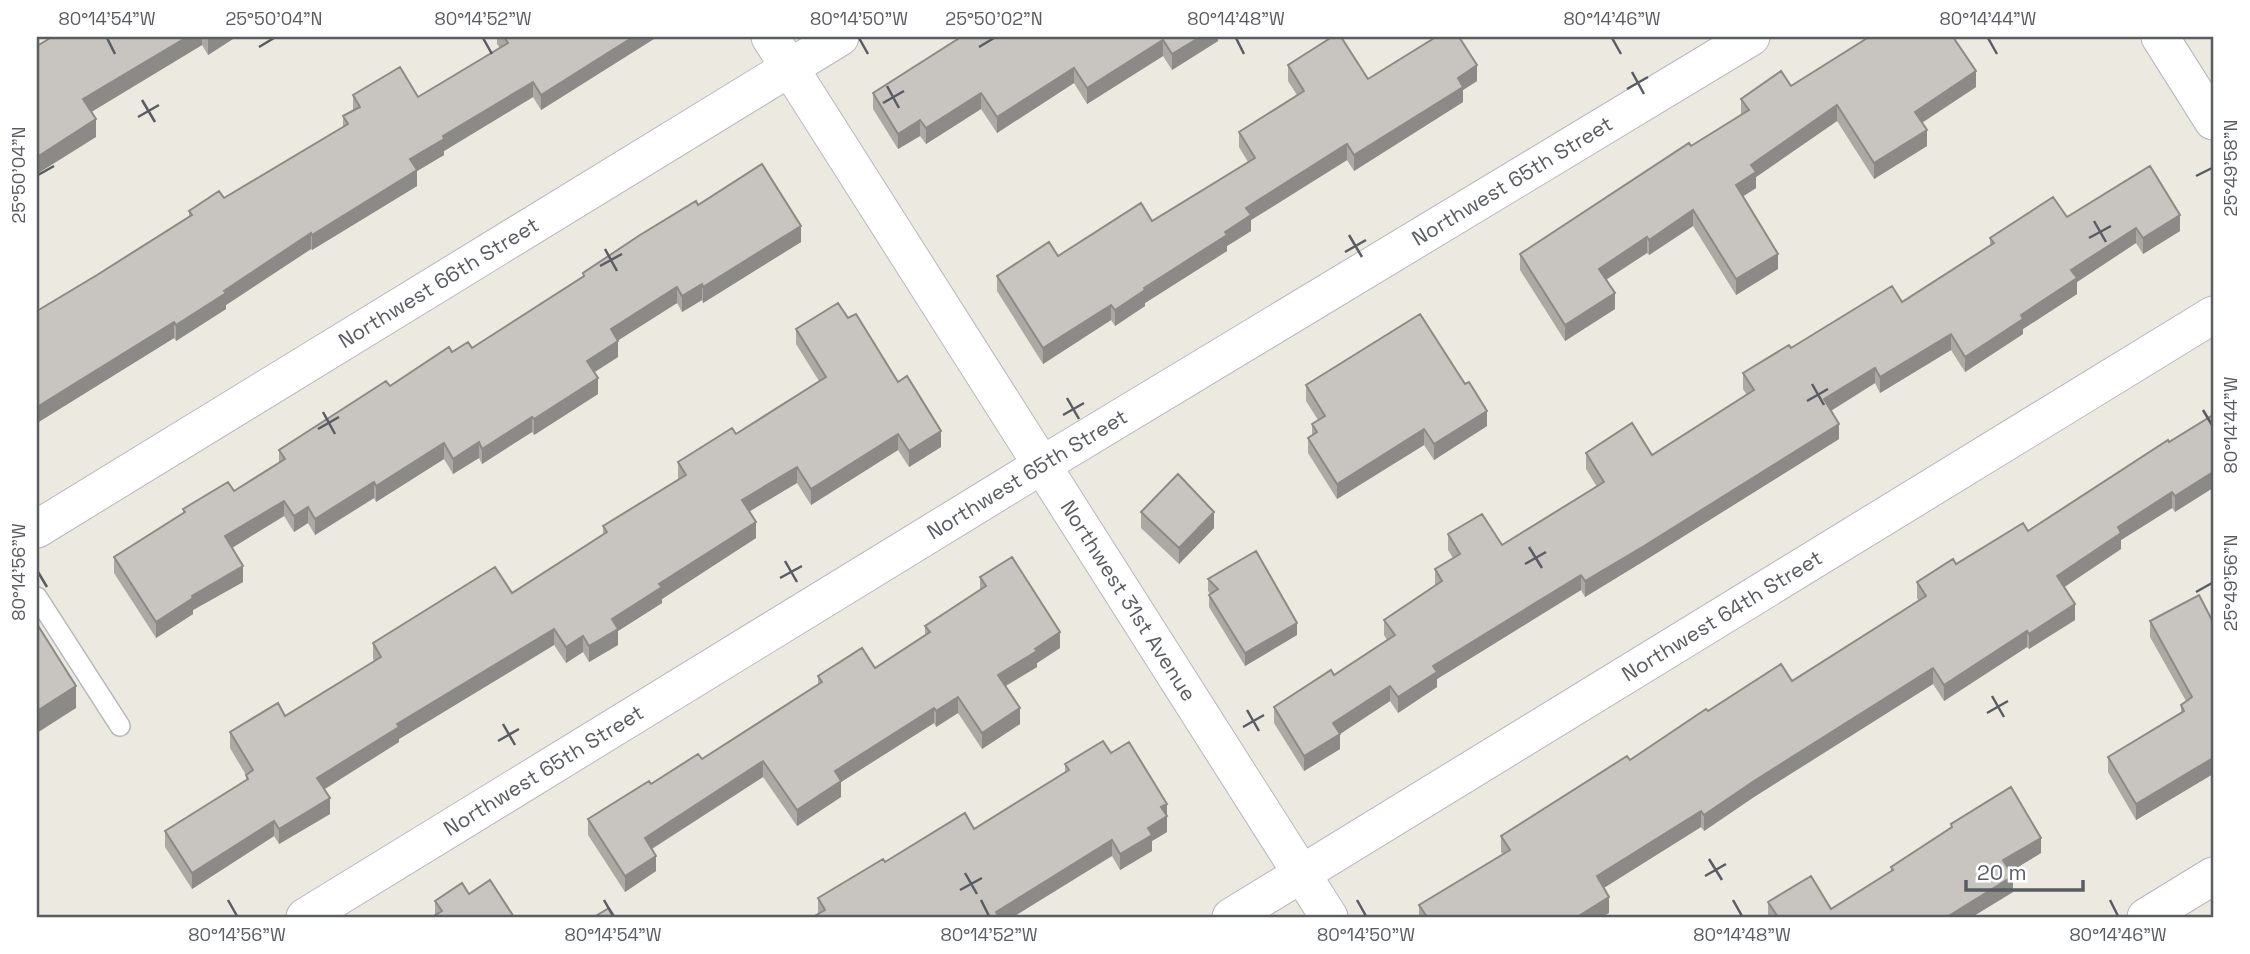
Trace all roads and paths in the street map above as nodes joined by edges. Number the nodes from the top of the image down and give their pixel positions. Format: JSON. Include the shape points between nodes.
{"nodes":[{"id":1,"x":770,"y":37,"type":"edge"},
{"id":2,"x":840,"y":37,"type":"edge"},
{"id":3,"x":1751,"y":37,"type":"edge"},
{"id":4,"x":2160,"y":37,"type":"edge"},
{"id":5,"x":790,"y":68,"type":"junction"},
{"id":6,"x":2213,"y":121,"type":"edge"},
{"id":7,"x":2213,"y":315,"type":"edge"},
{"id":8,"x":1042,"y":465,"type":"junction"},
{"id":9,"x":37,"y":529,"type":"edge"},
{"id":10,"x":37,"y":597,"type":"edge"},
{"id":11,"x":120,"y":726,"type":"dead end"},
{"id":12,"x":1301,"y":873,"type":"junction"},
{"id":13,"x":2213,"y":876,"type":"edge"},
{"id":14,"x":304,"y":917,"type":"edge"},
{"id":15,"x":1231,"y":917,"type":"edge"},
{"id":16,"x":1329,"y":917,"type":"edge"},
{"id":17,"x":2146,"y":917,"type":"edge"}],
"edges":[{"from":1,"to":5,"type":"street","name":"Northwest 31st Avenue"},
{"from":2,"to":5,"type":"street","name":"Northwest 66th Street"},
{"from":3,"to":8,"type":"street","name":"Northwest 65th Street"},
{"from":4,"to":6,"type":"street"},
{"from":5,"to":8,"type":"street","name":"Northwest 31st Avenue"},
{"from":5,"to":9,"type":"street","name":"Northwest 66th Street"},
{"from":7,"to":12,"type":"street","name":"Northwest 64th Street"},
{"from":8,"to":12,"type":"street","name":"Northwest 31st Avenue"},
{"from":8,"to":14,"type":"street","name":"Northwest 65th Street"},
{"from":10,"to":11,"type":"lane"},
{"from":12,"to":15,"type":"street","name":"Northwest 64th Street"},
{"from":12,"to":16,"type":"street","name":"Northwest 31st Avenue"},
{"from":13,"to":17,"type":"street"}]}
